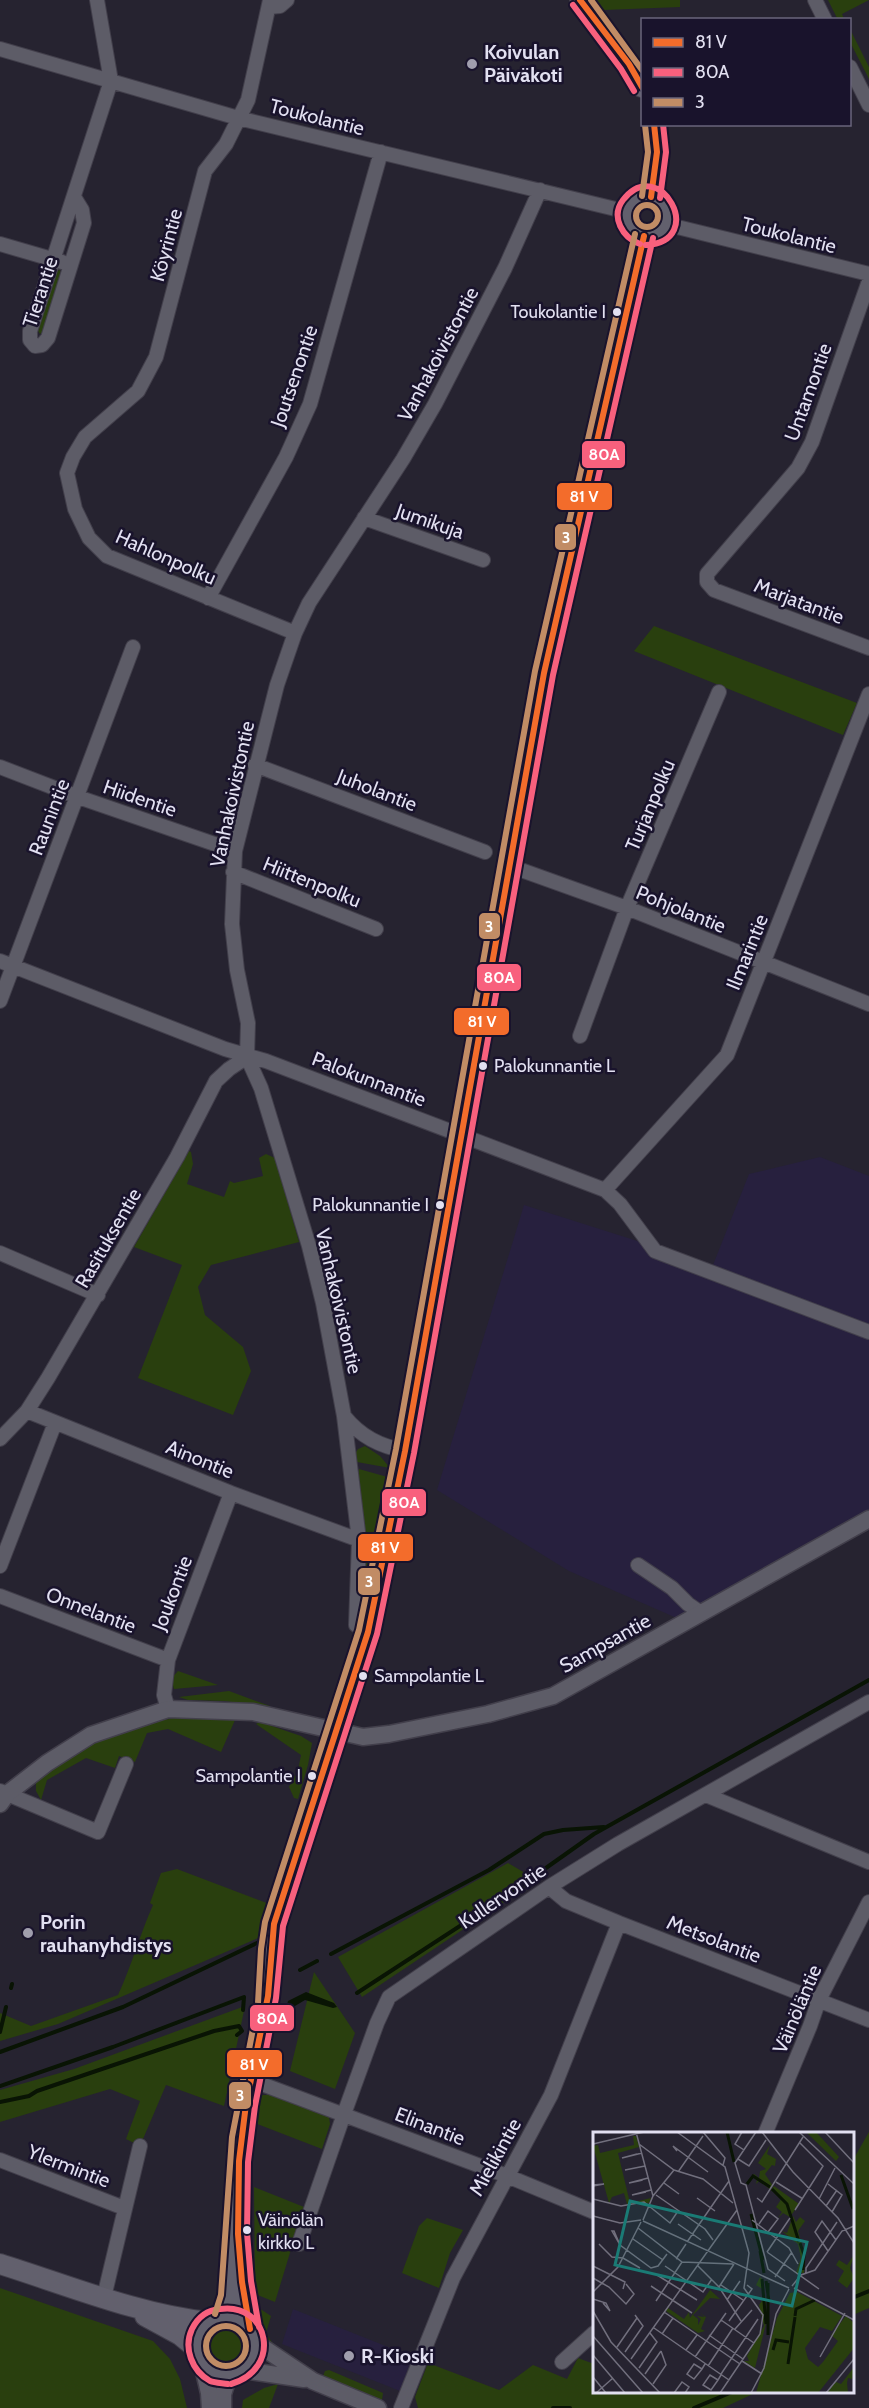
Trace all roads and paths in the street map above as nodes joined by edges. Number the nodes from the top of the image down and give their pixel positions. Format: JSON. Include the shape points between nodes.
{"nodes":[{"id":1,"x":97,"y":0,"type":"edge"},
{"id":2,"x":287,"y":0,"type":"edge"},
{"id":3,"x":580,"y":0,"type":"edge"},
{"id":4,"x":815,"y":0,"type":"edge"},
{"id":5,"x":269,"y":4,"type":"edge"},
{"id":6,"x":824,"y":18,"type":"edge"},
{"id":7,"x":0,"y":50,"type":"edge"},
{"id":8,"x":851,"y":71,"type":"edge"},
{"id":9,"x":111,"y":81,"type":"junction"},
{"id":10,"x":641,"y":85,"type":"edge"},
{"id":11,"x":869,"y":105,"type":"edge"},
{"id":12,"x":238,"y":118,"type":"junction"},
{"id":13,"x":654,"y":126,"type":"edge"},
{"id":14,"x":381,"y":152,"type":"junction"},
{"id":15,"x":540,"y":190,"type":"junction"},
{"id":16,"x":74,"y":197,"type":"junction"},
{"id":17,"x":651,"y":197,"type":"junction"},
{"id":18,"x":628,"y":212,"type":"junction"},
{"id":19,"x":665,"y":224,"type":"junction"},
{"id":20,"x":644,"y":236,"type":"junction"},
{"id":21,"x":0,"y":244,"type":"edge"},
{"id":22,"x":53,"y":259,"type":"junction"},
{"id":23,"x":70,"y":264,"type":"junction"},
{"id":24,"x":869,"y":274,"type":"edge"},
{"id":25,"x":869,"y":281,"type":"edge"},
{"id":26,"x":67,"y":473,"type":"joint"},
{"id":27,"x":364,"y":518,"type":"junction"},
{"id":28,"x":483,"y":560,"type":"dead end"},
{"id":29,"x":714,"y":590,"type":"joint"},
{"id":30,"x":208,"y":598,"type":"junction"},
{"id":31,"x":295,"y":633,"type":"junction"},
{"id":32,"x":133,"y":646,"type":"dead end"},
{"id":33,"x":869,"y":648,"type":"edge"},
{"id":34,"x":719,"y":692,"type":"dead end"},
{"id":35,"x":869,"y":694,"type":"edge"},
{"id":36,"x":255,"y":765,"type":"junction"},
{"id":37,"x":0,"y":767,"type":"edge"},
{"id":38,"x":78,"y":797,"type":"junction"},
{"id":39,"x":235,"y":851,"type":"junction"},
{"id":40,"x":485,"y":852,"type":"dead end"},
{"id":41,"x":510,"y":867,"type":"junction"},
{"id":42,"x":233,"y":872,"type":"junction"},
{"id":43,"x":627,"y":908,"type":"junction"},
{"id":44,"x":376,"y":928,"type":"dead end"},
{"id":45,"x":764,"y":963,"type":"junction"},
{"id":46,"x":7,"y":964,"type":"edge"},
{"id":47,"x":0,"y":1001,"type":"edge"},
{"id":48,"x":869,"y":1004,"type":"edge"},
{"id":49,"x":580,"y":1036,"type":"dead end"},
{"id":50,"x":247,"y":1057,"type":"junction"},
{"id":51,"x":463,"y":1135,"type":"junction"},
{"id":52,"x":604,"y":1190,"type":"junction"},
{"id":53,"x":0,"y":1253,"type":"edge"},
{"id":54,"x":98,"y":1294,"type":"junction"},
{"id":55,"x":869,"y":1332,"type":"edge"},
{"id":56,"x":27,"y":1411,"type":"junction"},
{"id":57,"x":344,"y":1416,"type":"junction"},
{"id":58,"x":55,"y":1423,"type":"junction"},
{"id":59,"x":0,"y":1439,"type":"edge"},
{"id":60,"x":405,"y":1451,"type":"junction"},
{"id":61,"x":231,"y":1493,"type":"junction"},
{"id":62,"x":869,"y":1519,"type":"edge"},
{"id":63,"x":359,"y":1540,"type":"junction"},
{"id":64,"x":638,"y":1564,"type":"dead end"},
{"id":65,"x":0,"y":1566,"type":"edge"},
{"id":66,"x":0,"y":1596,"type":"edge"},
{"id":67,"x":701,"y":1613,"type":"junction"},
{"id":68,"x":368,"y":1632,"type":"junction"},
{"id":69,"x":168,"y":1660,"type":"junction"},
{"id":70,"x":869,"y":1702,"type":"edge"},
{"id":71,"x":168,"y":1709,"type":"junction"},
{"id":72,"x":338,"y":1733,"type":"junction"},
{"id":73,"x":126,"y":1764,"type":"dead end"},
{"id":74,"x":706,"y":1795,"type":"junction"},
{"id":75,"x":2,"y":1796,"type":"edge"},
{"id":76,"x":869,"y":1862,"type":"edge"},
{"id":77,"x":549,"y":1887,"type":"junction"},
{"id":78,"x":869,"y":1902,"type":"edge"},
{"id":79,"x":619,"y":1923,"type":"junction"},
{"id":80,"x":819,"y":2000,"type":"junction"},
{"id":81,"x":869,"y":2020,"type":"edge"},
{"id":82,"x":251,"y":2080,"type":"junction"},
{"id":83,"x":344,"y":2114,"type":"junction"},
{"id":84,"x":765,"y":2132,"type":"edge"},
{"id":85,"x":140,"y":2146,"type":"dead end"},
{"id":86,"x":0,"y":2160,"type":"edge"},
{"id":87,"x":507,"y":2176,"type":"junction"},
{"id":88,"x":124,"y":2208,"type":"junction"},
{"id":89,"x":236,"y":2210,"type":"junction"},
{"id":90,"x":593,"y":2212,"type":"edge"},
{"id":91,"x":299,"y":2244,"type":"dead end"},
{"id":92,"x":0,"y":2264,"type":"edge"},
{"id":93,"x":111,"y":2299,"type":"junction"},
{"id":94,"x":217,"y":2319,"type":"junction"},
{"id":95,"x":593,"y":2334,"type":"edge"},
{"id":96,"x":253,"y":2336,"type":"junction"},
{"id":97,"x":200,"y":2356,"type":"junction"},
{"id":98,"x":562,"y":2362,"type":"dead end"},
{"id":99,"x":236,"y":2373,"type":"junction"},
{"id":100,"x":313,"y":2381,"type":"junction"},
{"id":101,"x":210,"y":2408,"type":"edge"},
{"id":102,"x":223,"y":2408,"type":"edge"},
{"id":103,"x":378,"y":2408,"type":"edge"},
{"id":104,"x":401,"y":2408,"type":"edge"}],
"edges":[{"from":1,"to":9,"type":"street","name":"Tierantie"},
{"from":2,"to":5,"type":"street","name":"Köyrintie","via":[[280,6]]},
{"from":3,"to":10,"type":"main road"},
{"from":4,"to":6,"type":"street"},
{"from":5,"to":12,"type":"street","name":"Köyrintie","via":[[248,100]]},
{"from":7,"to":9,"type":"street","name":"Toukolantie"},
{"from":8,"to":11,"type":"street"},
{"from":9,"to":12,"type":"street","name":"Toukolantie"},
{"from":9,"to":16,"type":"street","name":"Tierantie"},
{"from":12,"to":14,"type":"street","name":"Toukolantie"},
{"from":12,"to":26,"type":"street","name":"Köyrintie","via":[[226,144],[205,171],[156,357],[138,391],[85,437]]},
{"from":13,"to":17,"type":"main road","via":[[657,152]]},
{"from":14,"to":15,"type":"street","name":"Toukolantie"},
{"from":14,"to":30,"type":"street","name":"Joutsenontie","via":[[310,404],[286,458]]},
{"from":15,"to":18,"type":"street","name":"Toukolantie"},
{"from":15,"to":27,"type":"street","name":"Vanhakoivistontie","via":[[506,268],[435,404]]},
{"from":16,"to":22,"type":"street","name":"Tierantie"},
{"from":16,"to":23,"type":"street","name":"Tierantie","via":[[84,223]]},
{"from":17,"to":18,"type":"main road","via":[[639,198]]},
{"from":17,"to":19,"type":"main road","via":[[666,210]]},
{"from":18,"to":20,"type":"main road","via":[[629,225]]},
{"from":19,"to":20,"type":"main road","via":[[657,234]]},
{"from":19,"to":24,"type":"street","name":"Toukolantie"},
{"from":20,"to":41,"type":"main road","via":[[544,673]]},
{"from":21,"to":22,"type":"street"},
{"from":22,"to":23,"type":"street"},
{"from":22,"to":23,"type":"street","name":"Tierantie","via":[[30,331],[35,346],[48,338]]},
{"from":25,"to":29,"type":"street","name":"Untamontie","via":[[812,442],[798,468],[707,574],[707,582]]},
{"from":26,"to":30,"type":"street","name":"Hahlonpolku","via":[[75,509],[89,538],[107,556]]},
{"from":27,"to":28,"type":"street","name":"Jumikuja"},
{"from":27,"to":31,"type":"street","name":"Vanhakoivistontie","via":[[309,603]]},
{"from":29,"to":33,"type":"street","name":"Marjatantie"},
{"from":30,"to":31,"type":"street","name":"Hahlonpolku"},
{"from":31,"to":36,"type":"street","name":"Vanhakoivistontie"},
{"from":32,"to":38,"type":"street","name":"Raunintie"},
{"from":34,"to":43,"type":"street","name":"Turjanpolku"},
{"from":35,"to":45,"type":"street","name":"Ilmarintie"},
{"from":36,"to":39,"type":"street","name":"Vanhakoivistontie"},
{"from":36,"to":40,"type":"street","name":"Juholantie"},
{"from":37,"to":38,"type":"street","name":"Hiidentie"},
{"from":38,"to":39,"type":"street","name":"Hiidentie"},
{"from":38,"to":46,"type":"street","name":"Raunintie"},
{"from":39,"to":42,"type":"street","name":"Vanhakoivistontie"},
{"from":41,"to":43,"type":"street","name":"Pohjolantie"},
{"from":41,"to":51,"type":"main road"},
{"from":42,"to":44,"type":"street","name":"Hiittenpolku"},
{"from":42,"to":50,"type":"street","name":"Vanhakoivistontie","via":[[232,924],[248,1023]]},
{"from":43,"to":45,"type":"street","name":"Pohjolantie"},
{"from":43,"to":49,"type":"street","name":"Turjanpolku"},
{"from":45,"to":48,"type":"street","name":"Pohjolantie"},
{"from":45,"to":52,"type":"street","name":"Ilmarintie","via":[[727,1055]]},
{"from":46,"to":47,"type":"street","name":"Raunintie"},
{"from":46,"to":50,"type":"street","name":"Palokunnantie"},
{"from":50,"to":51,"type":"street","name":"Palokunnantie"},
{"from":50,"to":54,"type":"street","name":"Rasituksentie","via":[[216,1081]]},
{"from":50,"to":57,"type":"street","name":"Vanhakoivistontie","via":[[261,1088],[309,1246]]},
{"from":51,"to":52,"type":"street","name":"Palokunnantie"},
{"from":51,"to":60,"type":"main road"},
{"from":52,"to":55,"type":"street","name":"Palokunnantie","via":[[620,1204],[655,1251]]},
{"from":53,"to":54,"type":"street"},
{"from":54,"to":56,"type":"street","name":"Rasituksentie"},
{"from":56,"to":58,"type":"street","name":"Ainontie"},
{"from":56,"to":59,"type":"street","name":"Rasituksentie"},
{"from":57,"to":60,"type":"street","via":[[367,1438],[384,1447]]},
{"from":57,"to":63,"type":"street","name":"Vanhakoivistontie"},
{"from":58,"to":61,"type":"street","name":"Ainontie"},
{"from":58,"to":65,"type":"street"},
{"from":60,"to":68,"type":"main road"},
{"from":61,"to":63,"type":"street","name":"Ainontie"},
{"from":61,"to":69,"type":"street","name":"Joukontie"},
{"from":62,"to":67,"type":"street","name":"Sampsantie"},
{"from":63,"to":68,"type":"street","name":"Vanhakoivistontie","via":[[356,1625]]},
{"from":64,"to":67,"type":"street"},
{"from":66,"to":69,"type":"street","name":"Onnelantie"},
{"from":67,"to":72,"type":"street","name":"Sampsantie","via":[[553,1696],[389,1734],[363,1737]]},
{"from":68,"to":72,"type":"main road"},
{"from":69,"to":71,"type":"street","name":"Joukontie","via":[[164,1695]]},
{"from":70,"to":74,"type":"street","name":"Kullervontie"},
{"from":71,"to":72,"type":"street","name":"Sampsantie","via":[[253,1712]]},
{"from":71,"to":75,"type":"street","via":[[91,1735]]},
{"from":72,"to":82,"type":"main road","via":[[274,1924],[267,2004]]},
{"from":73,"to":75,"type":"street","via":[[98,1832]]},
{"from":74,"to":76,"type":"street"},
{"from":74,"to":77,"type":"street","name":"Kullervontie"},
{"from":77,"to":79,"type":"street","name":"Metsolantie","via":[[566,1900]]},
{"from":77,"to":83,"type":"street","name":"Kullervontie","via":[[389,1997]]},
{"from":78,"to":80,"type":"street","name":"Väinöläntie"},
{"from":79,"to":80,"type":"street","name":"Metsolantie"},
{"from":79,"to":87,"type":"street","name":"Mielikintie","via":[[551,2096]]},
{"from":80,"to":81,"type":"street","name":"Metsolantie"},
{"from":80,"to":84,"type":"street","name":"Väinöläntie"},
{"from":82,"to":83,"type":"street","name":"Elinantie"},
{"from":82,"to":89,"type":"main road","via":[[241,2138]]},
{"from":83,"to":87,"type":"street","name":"Elinantie"},
{"from":83,"to":91,"type":"street","name":"Kullervontie"},
{"from":85,"to":88,"type":"street","name":"Ylermintie"},
{"from":86,"to":88,"type":"street","name":"Ylermintie"},
{"from":87,"to":90,"type":"street","name":"Elinantie"},
{"from":87,"to":104,"type":"street","name":"Mielikintie","via":[[453,2278]]},
{"from":88,"to":93,"type":"street","name":"Ylermintie"},
{"from":89,"to":94,"type":"main road","via":[[230,2297]]},
{"from":89,"to":96,"type":"main road","via":[[244,2298]]},
{"from":92,"to":93,"type":"main road"},
{"from":93,"to":94,"type":"main road","via":[[185,2320]]},
{"from":93,"to":97,"type":"main road","via":[[180,2335]]},
{"from":94,"to":96,"type":"main road","via":[[239,2319]]},
{"from":94,"to":97,"type":"main road","via":[[200,2334]]},
{"from":95,"to":98,"type":"street"},
{"from":96,"to":99,"type":"main road","via":[[253,2358]]},
{"from":96,"to":100,"type":"street"},
{"from":97,"to":99,"type":"main road","via":[[214,2373]]},
{"from":97,"to":101,"type":"street"},
{"from":99,"to":100,"type":"street","via":[[270,2373]]},
{"from":99,"to":102,"type":"street","via":[[223,2394]]},
{"from":100,"to":103,"type":"street"}]}
